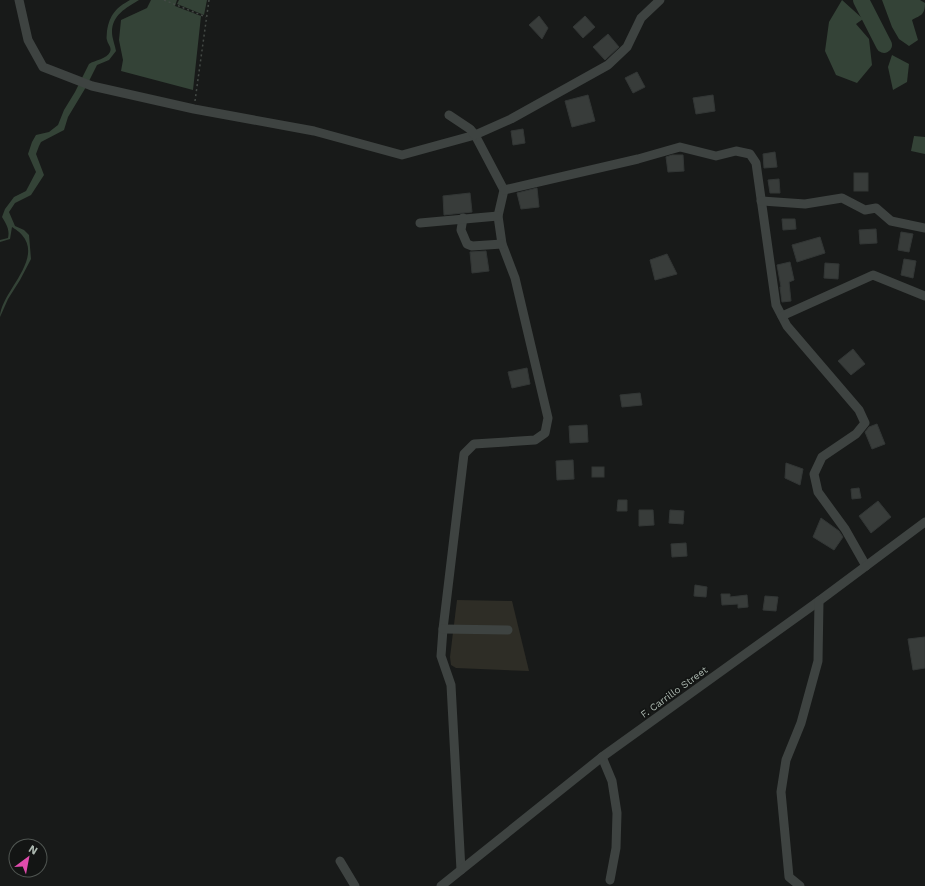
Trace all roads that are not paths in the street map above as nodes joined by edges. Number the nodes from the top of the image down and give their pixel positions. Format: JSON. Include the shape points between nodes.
{"nodes":[{"id":1,"x":19,"y":0,"type":"edge"},
{"id":2,"x":660,"y":0,"type":"edge"},
{"id":3,"x":449,"y":115,"type":"dead end"},
{"id":4,"x":475,"y":135,"type":"junction"},
{"id":5,"x":504,"y":190,"type":"junction"},
{"id":6,"x":761,"y":201,"type":"junction"},
{"id":7,"x":498,"y":216,"type":"junction"},
{"id":8,"x":463,"y":218,"type":"junction"},
{"id":9,"x":420,"y":223,"type":"dead end"},
{"id":10,"x":925,"y":228,"type":"edge"},
{"id":11,"x":502,"y":244,"type":"junction"},
{"id":12,"x":925,"y":296,"type":"edge"},
{"id":13,"x":782,"y":316,"type":"junction"},
{"id":14,"x":925,"y":522,"type":"edge"},
{"id":15,"x":866,"y":566,"type":"junction"},
{"id":16,"x":819,"y":602,"type":"junction"},
{"id":17,"x":443,"y":629,"type":"junction"},
{"id":18,"x":508,"y":630,"type":"dead end"},
{"id":19,"x":602,"y":757,"type":"junction"},
{"id":20,"x":340,"y":861,"type":"dead end"},
{"id":21,"x":460,"y":870,"type":"junction"},
{"id":22,"x":610,"y":880,"type":"dead end"},
{"id":23,"x":355,"y":886,"type":"edge"},
{"id":24,"x":441,"y":886,"type":"edge"},
{"id":25,"x":800,"y":886,"type":"edge"}],
"edges":[{"from":1,"to":4,"type":"street","via":[[28,40],[43,67],[92,86],[194,109],[314,131],[402,155]]},
{"from":2,"to":4,"type":"street","via":[[641,18],[627,47],[608,65],[511,119]]},
{"from":3,"to":4,"type":"street"},
{"from":4,"to":5,"type":"street"},
{"from":5,"to":6,"type":"street","via":[[680,147],[716,156],[736,151],[750,154],[756,163]]},
{"from":5,"to":7,"type":"street"},
{"from":6,"to":10,"type":"street","via":[[805,204],[842,198],[865,210],[876,208],[891,221]]},
{"from":6,"to":13,"type":"street","via":[[776,305]]},
{"from":7,"to":8,"type":"street"},
{"from":7,"to":11,"type":"street"},
{"from":8,"to":9,"type":"street"},
{"from":8,"to":11,"type":"street","via":[[461,230],[467,244]]},
{"from":11,"to":17,"type":"street","via":[[515,278],[548,418],[545,433],[535,440],[474,444],[464,454]]},
{"from":12,"to":13,"type":"street","via":[[872,275]]},
{"from":13,"to":15,"type":"street","via":[[787,326],[858,410],[864,423],[856,434],[822,458],[814,474],[818,492],[845,529]]},
{"from":14,"to":15,"type":"street","name":"F. Carrillo Street"},
{"from":15,"to":16,"type":"street","name":"F. Carrillo Street"},
{"from":16,"to":19,"type":"street","name":"F. Carrillo Street"},
{"from":16,"to":25,"type":"street","via":[[818,661],[801,723],[786,760],[781,792],[789,877]]},
{"from":17,"to":18,"type":"street"},
{"from":17,"to":21,"type":"street","via":[[441,656],[451,686]]},
{"from":19,"to":21,"type":"street","name":"F. Carrillo Street"},
{"from":19,"to":22,"type":"street","via":[[612,781],[617,813],[616,848]]},
{"from":20,"to":23,"type":"street"},
{"from":21,"to":24,"type":"street","name":"F. Carrillo Street"}]}
